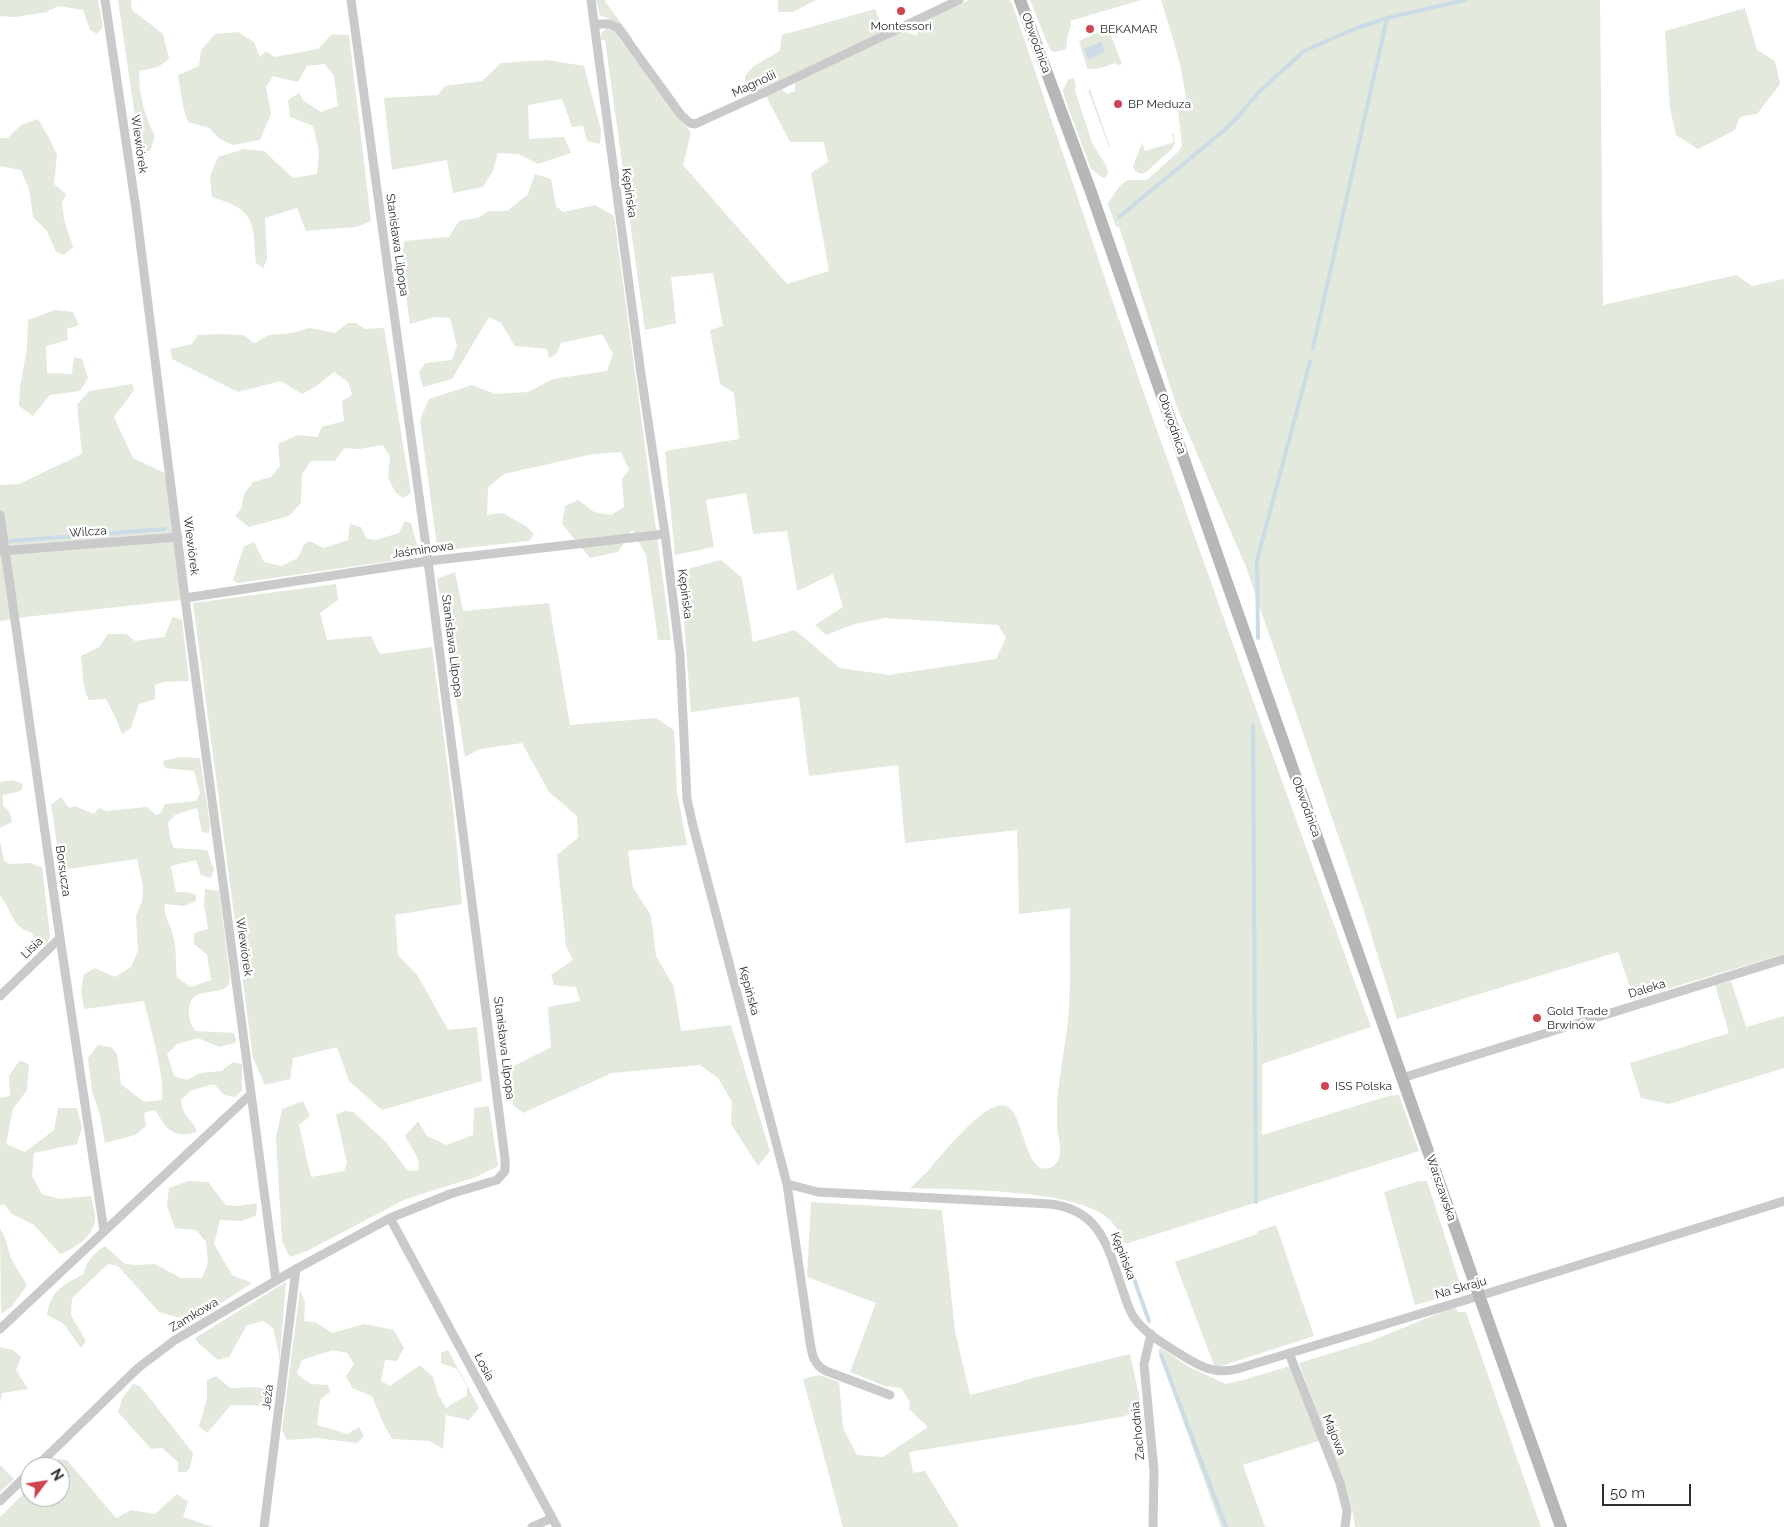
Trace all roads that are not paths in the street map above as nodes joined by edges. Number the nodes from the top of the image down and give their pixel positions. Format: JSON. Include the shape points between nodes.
{"nodes":[{"id":1,"x":105,"y":0,"type":"edge"},
{"id":2,"x":351,"y":0,"type":"edge"},
{"id":3,"x":591,"y":0,"type":"edge"},
{"id":4,"x":959,"y":0,"type":"edge"},
{"id":5,"x":1020,"y":0,"type":"edge"},
{"id":6,"x":594,"y":24,"type":"junction"},
{"id":7,"x":0,"y":515,"type":"edge"},
{"id":8,"x":665,"y":534,"type":"junction"},
{"id":9,"x":178,"y":538,"type":"junction"},
{"id":10,"x":2,"y":551,"type":"edge"},
{"id":11,"x":428,"y":562,"type":"junction"},
{"id":12,"x":185,"y":598,"type":"junction"},
{"id":13,"x":1322,"y":850,"type":"joint"},
{"id":14,"x":60,"y":938,"type":"junction"},
{"id":15,"x":1784,"y":959,"type":"edge"},
{"id":16,"x":0,"y":996,"type":"edge"},
{"id":17,"x":1402,"y":1078,"type":"junction"},
{"id":18,"x":251,"y":1094,"type":"junction"},
{"id":19,"x":787,"y":1184,"type":"junction"},
{"id":20,"x":1784,"y":1201,"type":"edge"},
{"id":21,"x":390,"y":1218,"type":"junction"},
{"id":22,"x":104,"y":1230,"type":"junction"},
{"id":23,"x":296,"y":1269,"type":"junction"},
{"id":24,"x":276,"y":1281,"type":"junction"},
{"id":25,"x":1479,"y":1296,"type":"junction"},
{"id":26,"x":0,"y":1329,"type":"edge"},
{"id":27,"x":1150,"y":1334,"type":"junction"},
{"id":28,"x":1289,"y":1354,"type":"junction"},
{"id":29,"x":890,"y":1395,"type":"dead end"},
{"id":30,"x":46,"y":1457,"type":"edge"},
{"id":31,"x":20,"y":1482,"type":"edge"},
{"id":32,"x":0,"y":1502,"type":"edge"},
{"id":33,"x":554,"y":1523,"type":"edge"},
{"id":34,"x":264,"y":1527,"type":"edge"},
{"id":35,"x":532,"y":1527,"type":"edge"},
{"id":36,"x":1153,"y":1527,"type":"edge"},
{"id":37,"x":1345,"y":1527,"type":"edge"},
{"id":38,"x":1561,"y":1527,"type":"edge"}],
"edges":[{"from":1,"to":9,"type":"street","name":"Wiewiórek","via":[[136,208]]},
{"from":2,"to":11,"type":"street","name":"Stanisława Lilpopa"},
{"from":3,"to":6,"type":"street","name":"Kępińska"},
{"from":4,"to":6,"type":"street","name":"Magnolii","via":[[697,124],[690,123],[682,115],[618,28],[610,24]]},
{"from":5,"to":13,"type":"main road","name":"Obwodnica","via":[[1091,192]]},
{"from":6,"to":8,"type":"street","name":"Kępińska"},
{"from":7,"to":10,"type":"street","name":"Borsucza"},
{"from":8,"to":11,"type":"street","name":"Jaśminowa"},
{"from":8,"to":19,"type":"street","name":"Kępińska","via":[[680,655],[687,799]]},
{"from":9,"to":10,"type":"street","name":"Wilcza"},
{"from":9,"to":12,"type":"street","name":"Wiewiórek"},
{"from":10,"to":14,"type":"street","name":"Borsucza"},
{"from":11,"to":12,"type":"street","name":"Jaśminowa"},
{"from":11,"to":21,"type":"street","name":"Stanisława Lilpopa","via":[[505,1171],[497,1180],[450,1194]]},
{"from":12,"to":18,"type":"street","name":"Wiewiórek"},
{"from":13,"to":17,"type":"main road","name":"Warszawska"},
{"from":14,"to":16,"type":"street","name":"Lisia"},
{"from":14,"to":22,"type":"street","name":"Borsucza"},
{"from":15,"to":17,"type":"street","name":"Daleka"},
{"from":17,"to":25,"type":"main road","name":"Warszawska"},
{"from":18,"to":22,"type":"street"},
{"from":18,"to":24,"type":"street","name":"Wiewiórek"},
{"from":19,"to":27,"type":"street","name":"Kępińska","via":[[818,1192],[1065,1206],[1087,1217],[1102,1235],[1131,1313]]},
{"from":19,"to":29,"type":"street","name":"Kępińska","via":[[814,1360],[821,1369]]},
{"from":20,"to":25,"type":"street","name":"Na Skraju"},
{"from":21,"to":23,"type":"street","name":"Zamkowa"},
{"from":21,"to":33,"type":"street","name":"Łosia"},
{"from":22,"to":26,"type":"street"},
{"from":23,"to":24,"type":"street","name":"Zamkowa"},
{"from":23,"to":34,"type":"street","name":"Jeża"},
{"from":24,"to":30,"type":"street","name":"Zamkowa","via":[[175,1340],[138,1368]]},
{"from":25,"to":28,"type":"street","name":"Na Skraju"},
{"from":25,"to":38,"type":"main road","name":"Warszawska"},
{"from":27,"to":28,"type":"street","name":"Na Skraju","via":[[1212,1371],[1229,1371]]},
{"from":27,"to":36,"type":"street","name":"Zachodnia","via":[[1144,1364],[1154,1472]]},
{"from":28,"to":37,"type":"street","name":"Majowa","via":[[1340,1483],[1348,1511]]},
{"from":31,"to":32,"type":"street"},
{"from":33,"to":35,"type":"street"}]}
